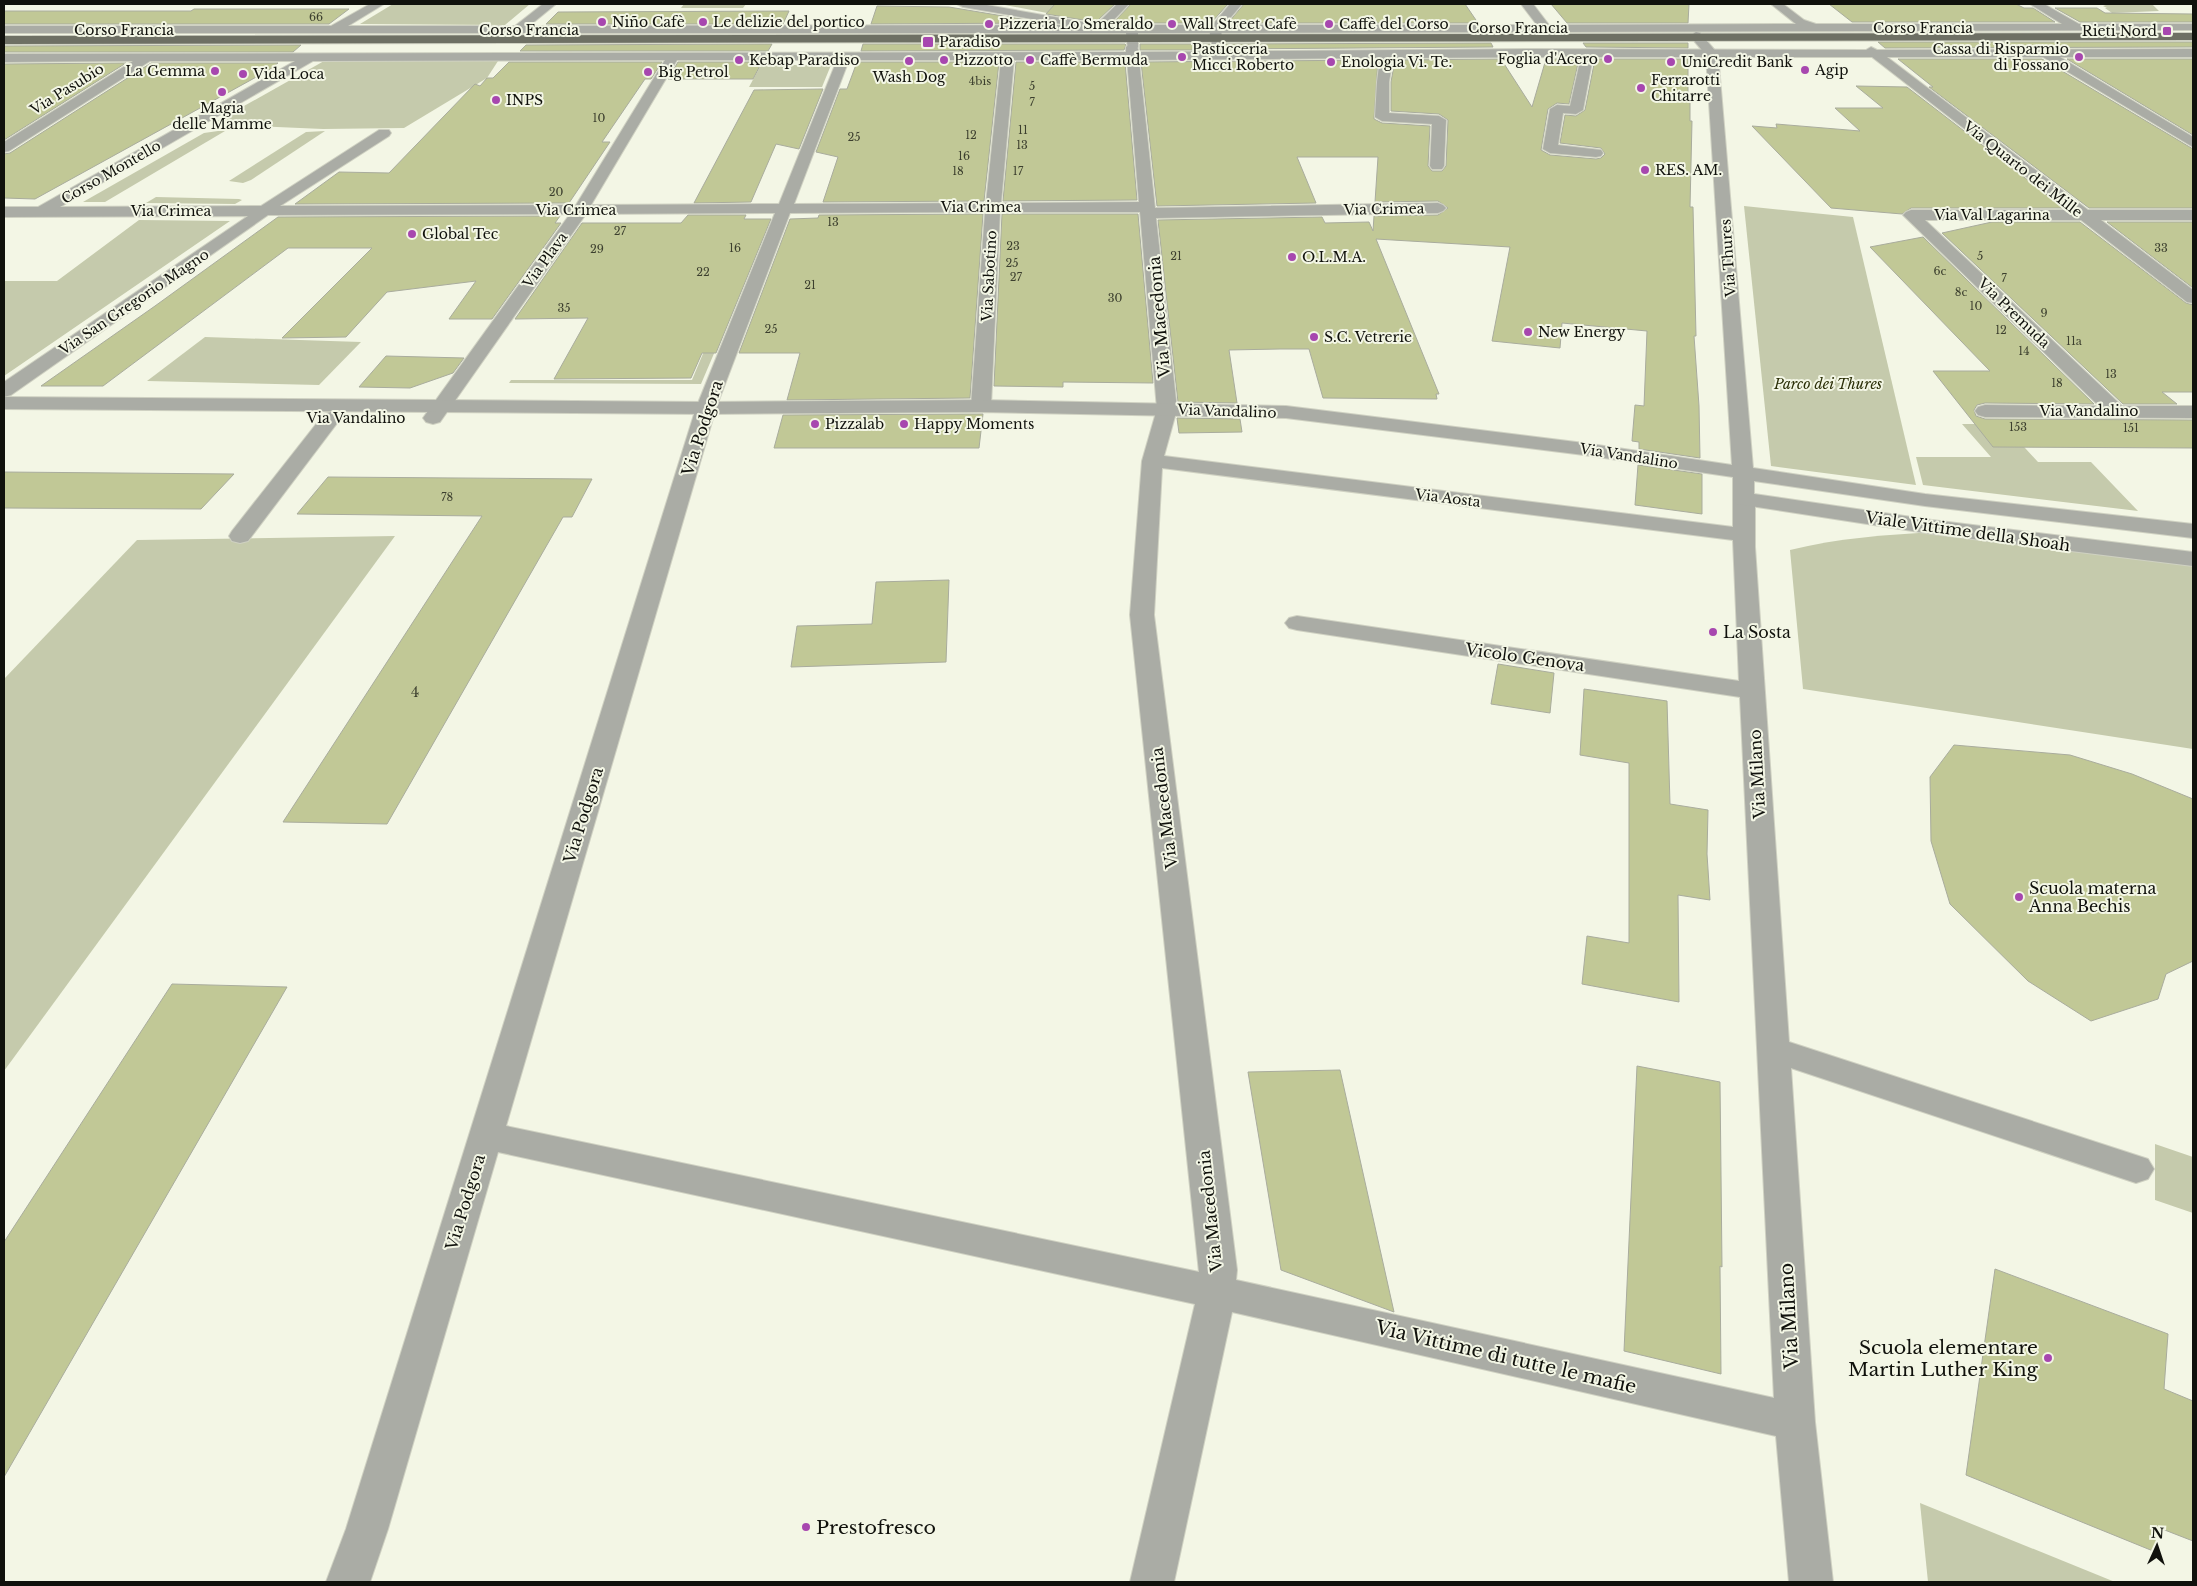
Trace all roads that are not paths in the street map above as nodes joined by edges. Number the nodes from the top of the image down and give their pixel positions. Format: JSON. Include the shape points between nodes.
{"nodes":[{"id":1,"x":378,"y":4,"type":"edge"},
{"id":2,"x":550,"y":4,"type":"edge"},
{"id":3,"x":963,"y":4,"type":"edge"},
{"id":4,"x":1123,"y":4,"type":"edge"},
{"id":5,"x":1236,"y":4,"type":"edge"},
{"id":6,"x":1527,"y":4,"type":"edge"},
{"id":7,"x":1776,"y":4,"type":"edge"},
{"id":8,"x":2036,"y":4,"type":"edge"},
{"id":9,"x":2078,"y":27,"type":"junction"},
{"id":10,"x":2193,"y":27,"type":"edge"},
{"id":11,"x":1814,"y":28,"type":"junction"},
{"id":12,"x":1099,"y":29,"type":"junction"},
{"id":13,"x":4,"y":30,"type":"edge"},
{"id":14,"x":334,"y":30,"type":"junction"},
{"id":15,"x":516,"y":30,"type":"junction"},
{"id":16,"x":1549,"y":32,"type":"junction"},
{"id":17,"x":1692,"y":32,"type":"junction"},
{"id":18,"x":2094,"y":36,"type":"junction"},
{"id":19,"x":2193,"y":36,"type":"edge"},
{"id":20,"x":4,"y":40,"type":"edge"},
{"id":21,"x":1853,"y":41,"type":"junction"},
{"id":22,"x":1132,"y":42,"type":"junction"},
{"id":23,"x":1216,"y":42,"type":"junction"},
{"id":24,"x":502,"y":43,"type":"junction"},
{"id":25,"x":2111,"y":46,"type":"junction"},
{"id":26,"x":2193,"y":46,"type":"edge"},
{"id":27,"x":4,"y":49,"type":"edge"},
{"id":28,"x":1709,"y":50,"type":"junction"},
{"id":29,"x":1588,"y":53,"type":"junction"},
{"id":30,"x":2193,"y":53,"type":"edge"},
{"id":31,"x":1387,"y":54,"type":"junction"},
{"id":32,"x":1876,"y":54,"type":"junction"},
{"id":33,"x":2047,"y":54,"type":"junction"},
{"id":34,"x":1008,"y":56,"type":"junction"},
{"id":35,"x":673,"y":57,"type":"junction"},
{"id":36,"x":844,"y":57,"type":"junction"},
{"id":37,"x":4,"y":58,"type":"edge"},
{"id":38,"x":147,"y":58,"type":"junction"},
{"id":39,"x":310,"y":58,"type":"junction"},
{"id":40,"x":384,"y":133,"type":"dead end"},
{"id":41,"x":2193,"y":143,"type":"edge"},
{"id":42,"x":4,"y":148,"type":"edge"},
{"id":43,"x":1596,"y":153,"type":"dead end"},
{"id":44,"x":1437,"y":166,"type":"dead end"},
{"id":45,"x":993,"y":207,"type":"junction"},
{"id":46,"x":784,"y":208,"type":"junction"},
{"id":47,"x":1438,"y":208,"type":"dead end"},
{"id":48,"x":580,"y":210,"type":"junction"},
{"id":49,"x":1149,"y":210,"type":"junction"},
{"id":50,"x":263,"y":211,"type":"junction"},
{"id":51,"x":4,"y":212,"type":"edge"},
{"id":52,"x":42,"y":212,"type":"junction"},
{"id":53,"x":1911,"y":215,"type":"joint"},
{"id":54,"x":2083,"y":215,"type":"junction"},
{"id":55,"x":2193,"y":215,"type":"edge"},
{"id":56,"x":2193,"y":298,"type":"edge"},
{"id":57,"x":4,"y":391,"type":"edge"},
{"id":58,"x":4,"y":403,"type":"edge"},
{"id":59,"x":981,"y":406,"type":"junction"},
{"id":60,"x":706,"y":408,"type":"junction"},
{"id":61,"x":1166,"y":409,"type":"junction"},
{"id":62,"x":1985,"y":411,"type":"dead end"},
{"id":63,"x":2116,"y":411,"type":"junction"},
{"id":64,"x":2193,"y":412,"type":"edge"},
{"id":65,"x":436,"y":413,"type":"junction"},
{"id":66,"x":4,"y":418,"type":"edge"},
{"id":67,"x":331,"y":418,"type":"junction"},
{"id":68,"x":1152,"y":461,"type":"junction"},
{"id":69,"x":1744,"y":486,"type":"junction"},
{"id":70,"x":2193,"y":531,"type":"edge"},
{"id":71,"x":1744,"y":535,"type":"junction"},
{"id":72,"x":240,"y":536,"type":"dead end"},
{"id":73,"x":2193,"y":560,"type":"edge"},
{"id":74,"x":1297,"y":623,"type":"dead end"},
{"id":75,"x":1752,"y":691,"type":"junction"},
{"id":76,"x":1773,"y":1049,"type":"junction"},
{"id":77,"x":486,"y":1136,"type":"junction"},
{"id":78,"x":2136,"y":1169,"type":"dead end"},
{"id":79,"x":1216,"y":1292,"type":"junction"},
{"id":80,"x":1795,"y":1422,"type":"junction"},
{"id":81,"x":348,"y":1582,"type":"edge"},
{"id":82,"x":1152,"y":1582,"type":"edge"},
{"id":83,"x":1811,"y":1582,"type":"edge"}],
"edges":[{"from":1,"to":14,"type":"street"},
{"from":2,"to":15,"type":"street"},
{"from":3,"to":12,"type":"street"},
{"from":4,"to":12,"type":"street"},
{"from":5,"to":23,"type":"street"},
{"from":6,"to":16,"type":"street"},
{"from":7,"to":11,"type":"street"},
{"from":8,"to":9,"type":"street"},
{"from":9,"to":10,"type":"street","name":"Corso Francia"},
{"from":9,"to":11,"type":"street","name":"Corso Francia"},
{"from":9,"to":18,"type":"street"},
{"from":11,"to":17,"type":"street","name":"Corso Francia"},
{"from":11,"to":21,"type":"street","name":"Via Quarto dei Mille"},
{"from":12,"to":15,"type":"street","name":"Corso Francia"},
{"from":12,"to":22,"type":"street","name":"Corso Francia"},
{"from":13,"to":14,"type":"street","name":"Corso Francia"},
{"from":14,"to":15,"type":"street","name":"Corso Francia"},
{"from":15,"to":24,"type":"street"},
{"from":16,"to":17,"type":"main road","name":"Corso Francia"},
{"from":16,"to":23,"type":"main road","name":"Corso Francia"},
{"from":17,"to":21,"type":"main road","name":"Corso Francia"},
{"from":17,"to":28,"type":"street"},
{"from":18,"to":19,"type":"main road","name":"Corso Francia"},
{"from":18,"to":21,"type":"main road","name":"Corso Francia"},
{"from":18,"to":25,"type":"street"},
{"from":20,"to":24,"type":"main road","name":"Corso Francia"},
{"from":21,"to":25,"type":"main road","name":"Corso Francia"},
{"from":21,"to":28,"type":"main road","name":"Corso Francia"},
{"from":21,"to":32,"type":"street","name":"Via Quarto dei Mille"},
{"from":22,"to":23,"type":"street","name":"Corso Francia"},
{"from":22,"to":23,"type":"main road","name":"Corso Francia"},
{"from":22,"to":24,"type":"main road","name":"Corso Francia"},
{"from":22,"to":34,"type":"street","name":"Corso Francia"},
{"from":22,"to":49,"type":"street","name":"Via Macedonia"},
{"from":23,"to":28,"type":"main road","name":"Corso Francia"},
{"from":23,"to":31,"type":"street","name":"Corso Francia"},
{"from":24,"to":27,"type":"main road","name":"Corso Francia"},
{"from":25,"to":26,"type":"main road","name":"Corso Francia"},
{"from":28,"to":29,"type":"street","name":"Corso Francia"},
{"from":28,"to":32,"type":"street","name":"Corso Francia"},
{"from":28,"to":69,"type":"street","name":"Via Thures"},
{"from":29,"to":31,"type":"street","name":"Corso Francia"},
{"from":29,"to":43,"type":"street","via":[[1576,110],[1557,109],[1550,149]]},
{"from":30,"to":33,"type":"street","name":"Corso Francia"},
{"from":31,"to":44,"type":"street","via":[[1382,117],[1439,120]]},
{"from":32,"to":33,"type":"street","name":"Corso Francia"},
{"from":32,"to":54,"type":"street","name":"Via Quarto dei Mille"},
{"from":33,"to":41,"type":"street"},
{"from":34,"to":36,"type":"street","name":"Corso Francia"},
{"from":34,"to":45,"type":"street","name":"Via Sabotino"},
{"from":35,"to":36,"type":"street","name":"Corso Francia"},
{"from":35,"to":39,"type":"street","name":"Corso Francia"},
{"from":35,"to":48,"type":"street","name":"Via Plava"},
{"from":36,"to":46,"type":"street","name":"Via Podgora"},
{"from":37,"to":38,"type":"street","name":"Corso Francia"},
{"from":38,"to":39,"type":"street","name":"Corso Francia"},
{"from":38,"to":42,"type":"street","name":"Via Pasubio"},
{"from":39,"to":52,"type":"street","name":"Corso Montello"},
{"from":40,"to":50,"type":"street"},
{"from":45,"to":46,"type":"street","name":"Via Crimea"},
{"from":45,"to":49,"type":"street","name":"Via Crimea"},
{"from":45,"to":59,"type":"street","name":"Via Sabotino"},
{"from":46,"to":48,"type":"street","name":"Via Crimea"},
{"from":46,"to":60,"type":"street","name":"Via Podgora"},
{"from":47,"to":49,"type":"street","name":"Via Crimea"},
{"from":48,"to":50,"type":"street","name":"Via Crimea"},
{"from":48,"to":65,"type":"street","name":"Via Plava"},
{"from":49,"to":61,"type":"street","name":"Via Macedonia"},
{"from":50,"to":52,"type":"street","name":"Via Crimea"},
{"from":50,"to":57,"type":"street","name":"Via San Gregorio Magno"},
{"from":51,"to":52,"type":"street","name":"Via Crimea"},
{"from":53,"to":54,"type":"street","name":"Via Val Lagarina"},
{"from":53,"to":63,"type":"street","name":"Via Premuda"},
{"from":54,"to":55,"type":"street","name":"Via Val Lagarina"},
{"from":54,"to":56,"type":"street","name":"Via Quarto dei Mille"},
{"from":58,"to":65,"type":"street","name":"Via Vandalino"},
{"from":59,"to":60,"type":"street","name":"Via Vandalino"},
{"from":59,"to":61,"type":"street","name":"Via Vandalino"},
{"from":60,"to":65,"type":"street","name":"Via Vandalino","via":[[672,419]]},
{"from":60,"to":77,"type":"street","name":"Via Podgora"},
{"from":61,"to":68,"type":"street","name":"Via Macedonia"},
{"from":61,"to":69,"type":"street","name":"Via Vandalino","via":[[1286,412],[1577,448]]},
{"from":62,"to":63,"type":"street","name":"Via Vandalino"},
{"from":63,"to":64,"type":"street","name":"Via Vandalino"},
{"from":65,"to":67,"type":"street","name":"Via Vandalino"},
{"from":66,"to":67,"type":"street","name":"Via Vandalino"},
{"from":67,"to":72,"type":"street"},
{"from":68,"to":71,"type":"street","name":"Via Aosta"},
{"from":68,"to":79,"type":"street","name":"Via Macedonia","via":[[1142,615],[1218,1270]]},
{"from":69,"to":70,"type":"street","name":"Viale Vittime della Shoah","via":[[1925,500]]},
{"from":69,"to":71,"type":"street","name":"Via Milano"},
{"from":69,"to":73,"type":"street","name":"Viale Vittime della Shoah","via":[[1932,527]]},
{"from":71,"to":75,"type":"street","name":"Via Milano"},
{"from":74,"to":75,"type":"street","name":"Vicolo Genova"},
{"from":75,"to":76,"type":"street","name":"Via Milano"},
{"from":76,"to":78,"type":"street"},
{"from":76,"to":80,"type":"street","name":"Via Milano"},
{"from":77,"to":79,"type":"street","name":"Via Vittime di tutte le mafie"},
{"from":77,"to":81,"type":"street","name":"Via Podgora"},
{"from":79,"to":80,"type":"street","name":"Via Vittime di tutte le mafie"},
{"from":79,"to":82,"type":"street","name":"Via Macedonia"},
{"from":80,"to":83,"type":"street","name":"Via Milano"}]}
